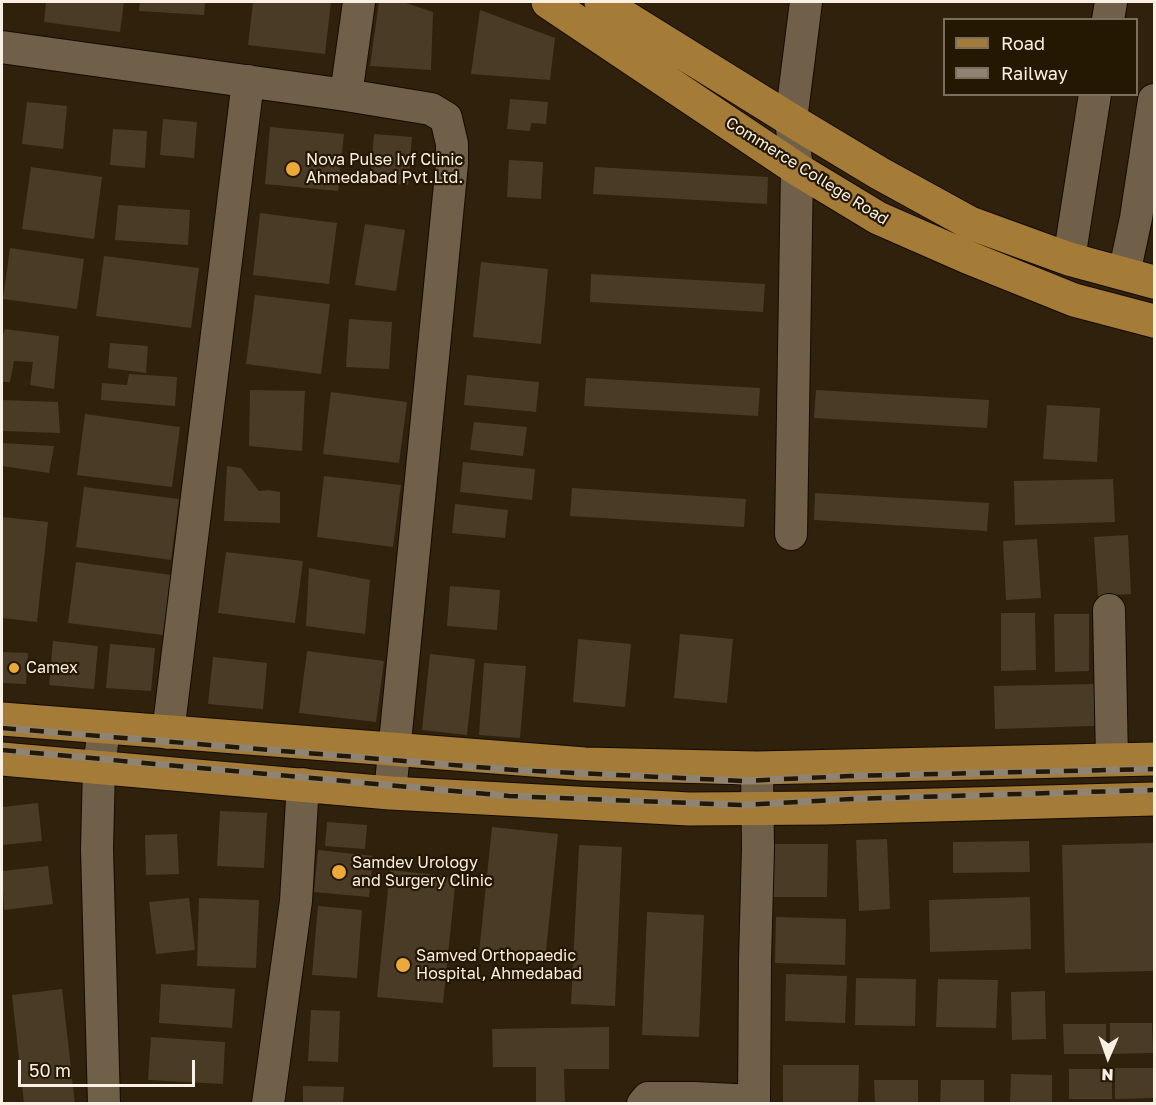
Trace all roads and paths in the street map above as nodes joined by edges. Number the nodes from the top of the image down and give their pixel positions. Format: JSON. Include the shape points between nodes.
{"nodes":[{"id":1,"x":359,"y":2,"type":"edge"},
{"id":2,"x":548,"y":2,"type":"edge"},
{"id":3,"x":601,"y":2,"type":"edge"},
{"id":4,"x":806,"y":2,"type":"edge"},
{"id":5,"x":1111,"y":2,"type":"edge"},
{"id":6,"x":1108,"y":18,"type":"edge"},
{"id":7,"x":2,"y":47,"type":"edge"},
{"id":8,"x":248,"y":81,"type":"junction"},
{"id":9,"x":346,"y":94,"type":"junction"},
{"id":10,"x":1095,"y":96,"type":"edge"},
{"id":11,"x":1155,"y":100,"type":"edge"},
{"id":12,"x":791,"y":120,"type":"junction"},
{"id":13,"x":797,"y":169,"type":"junction"},
{"id":14,"x":1069,"y":259,"type":"junction"},
{"id":15,"x":1139,"y":278,"type":"edge"},
{"id":16,"x":1155,"y":321,"type":"edge"},
{"id":17,"x":790,"y":534,"type":"dead end"},
{"id":18,"x":1109,"y":610,"type":"dead end"},
{"id":19,"x":2,"y":719,"type":"edge"},
{"id":20,"x":104,"y":728,"type":"junction"},
{"id":21,"x":168,"y":733,"type":"junction"},
{"id":22,"x":395,"y":750,"type":"junction"},
{"id":23,"x":2,"y":759,"type":"edge"},
{"id":24,"x":1155,"y":759,"type":"edge"},
{"id":25,"x":1112,"y":760,"type":"junction"},
{"id":26,"x":99,"y":768,"type":"junction"},
{"id":27,"x":756,"y":768,"type":"junction"},
{"id":28,"x":303,"y":784,"type":"junction"},
{"id":29,"x":390,"y":793,"type":"junction"},
{"id":30,"x":1155,"y":799,"type":"edge"},
{"id":31,"x":758,"y":809,"type":"junction"},
{"id":32,"x":754,"y":1102,"type":"edge"},
{"id":33,"x":104,"y":1104,"type":"edge"},
{"id":34,"x":268,"y":1104,"type":"edge"},
{"id":35,"x":644,"y":1104,"type":"edge"}],
"edges":[{"from":1,"to":9,"type":"street"},
{"from":2,"to":13,"type":"main road","name":"Commerce College Road"},
{"from":3,"to":12,"type":"main road"},
{"from":4,"to":12,"type":"street"},
{"from":5,"to":6,"type":"street"},
{"from":7,"to":8,"type":"street"},
{"from":8,"to":9,"type":"street"},
{"from":8,"to":21,"type":"street"},
{"from":9,"to":22,"type":"street","via":[[431,108],[446,118],[452,144]]},
{"from":10,"to":14,"type":"street"},
{"from":11,"to":15,"type":"street","via":[[1136,218]]},
{"from":12,"to":13,"type":"street"},
{"from":12,"to":14,"type":"main road","via":[[970,223]]},
{"from":13,"to":16,"type":"main road","name":"Commerce College Road","via":[[878,218],[967,257],[1074,300]]},
{"from":13,"to":17,"type":"street"},
{"from":14,"to":15,"type":"main road"},
{"from":18,"to":25,"type":"street"},
{"from":19,"to":20,"type":"main road"},
{"from":20,"to":21,"type":"main road"},
{"from":20,"to":26,"type":"street"},
{"from":21,"to":22,"type":"main road"},
{"from":22,"to":27,"type":"main road","via":[[585,764]]},
{"from":22,"to":29,"type":"street"},
{"from":23,"to":26,"type":"main road"},
{"from":24,"to":25,"type":"main road"},
{"from":25,"to":27,"type":"main road"},
{"from":26,"to":28,"type":"main road"},
{"from":26,"to":33,"type":"street","via":[[97,849]]},
{"from":27,"to":31,"type":"street"},
{"from":28,"to":29,"type":"main road"},
{"from":28,"to":34,"type":"street","via":[[296,901]]},
{"from":29,"to":31,"type":"main road"},
{"from":30,"to":31,"type":"main road"},
{"from":31,"to":32,"type":"street"},
{"from":32,"to":35,"type":"street","via":[[648,1098]]}]}
